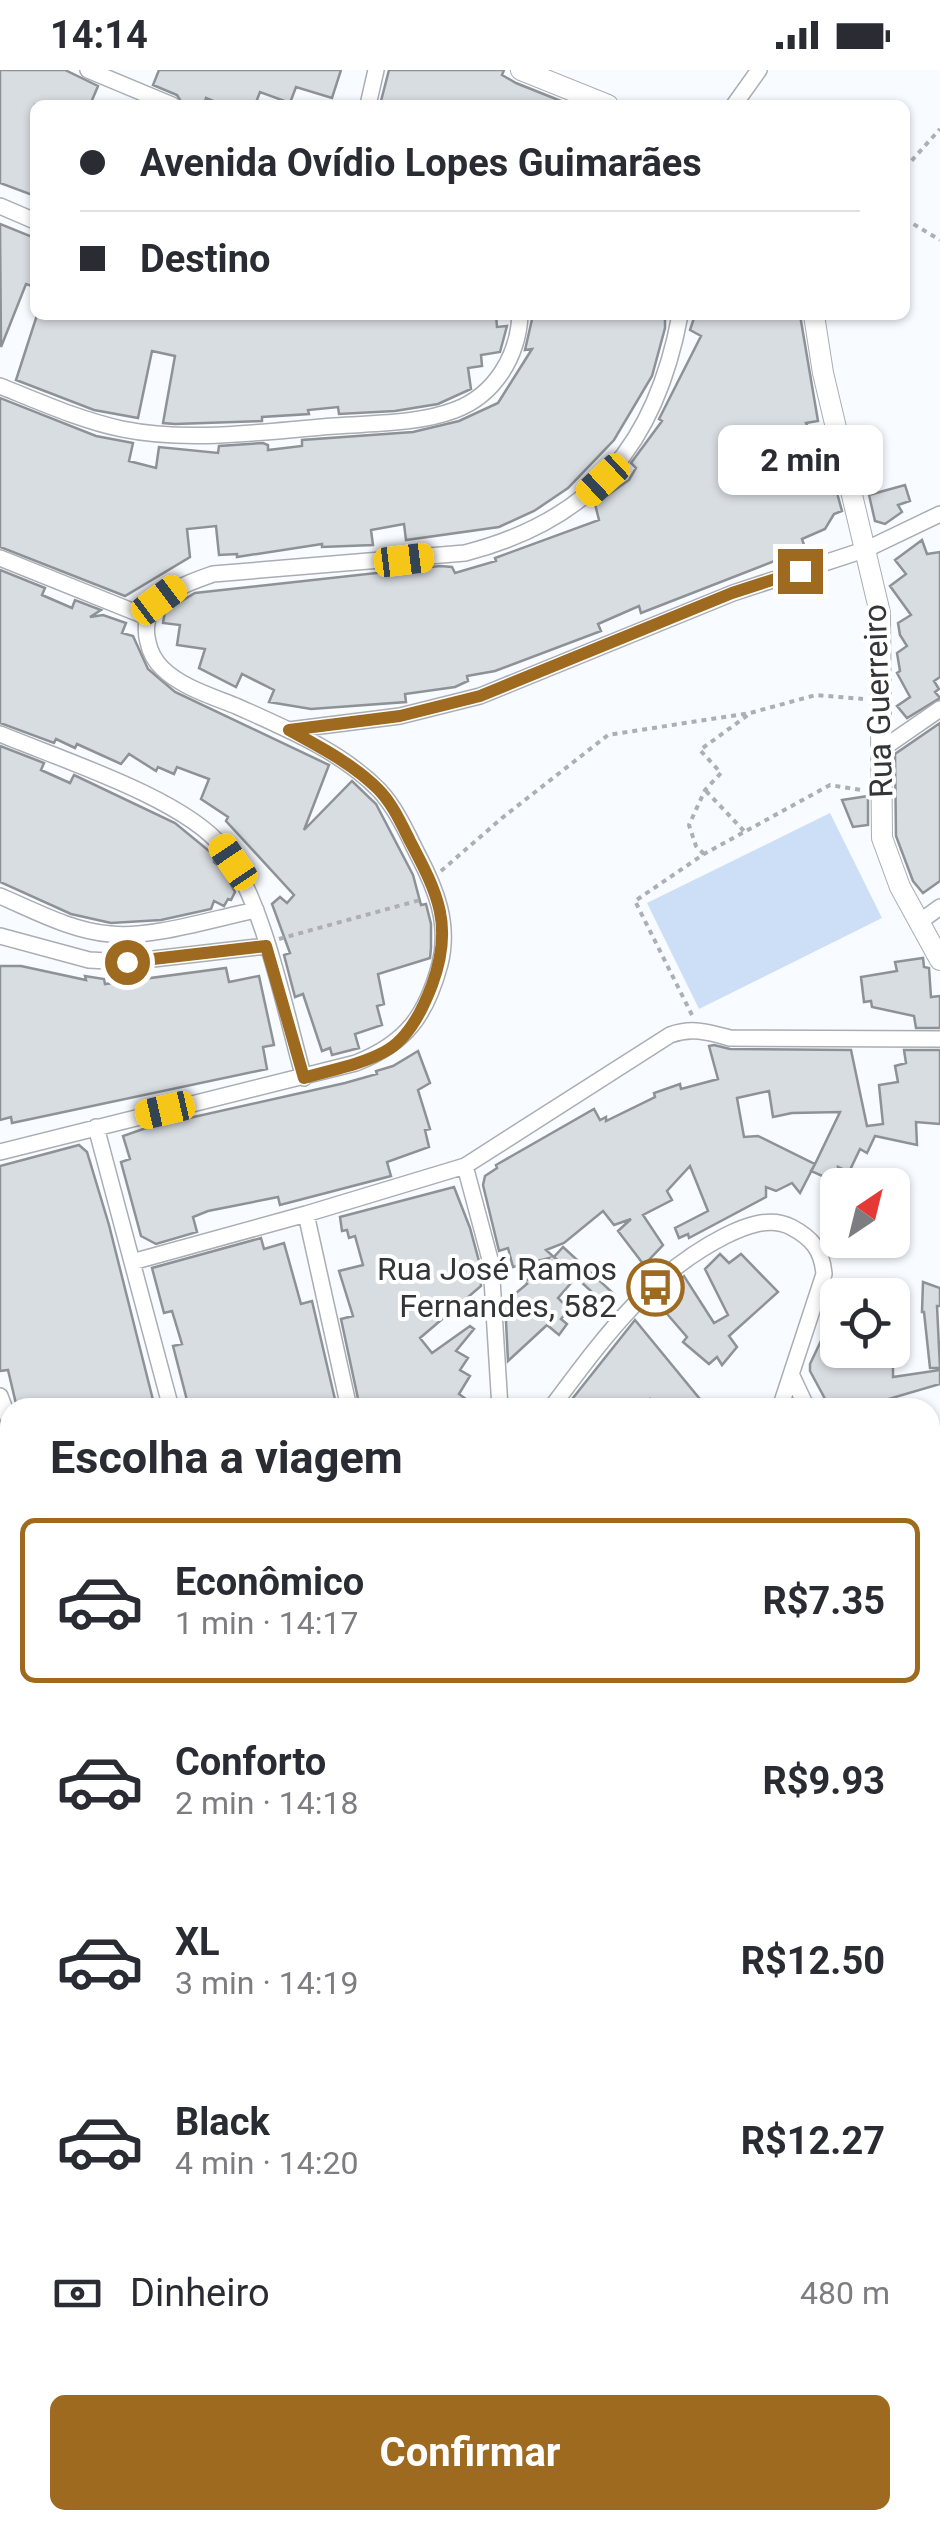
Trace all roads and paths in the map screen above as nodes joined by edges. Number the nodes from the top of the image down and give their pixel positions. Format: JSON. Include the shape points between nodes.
{"nodes":[{"id":1,"x":88,"y":70,"type":"edge"},
{"id":2,"x":376,"y":70,"type":"edge"},
{"id":3,"x":521,"y":70,"type":"edge"},
{"id":4,"x":759,"y":70,"type":"edge"},
{"id":5,"x":160,"y":100,"type":"edge"},
{"id":6,"x":369,"y":100,"type":"edge"},
{"id":7,"x":596,"y":100,"type":"edge"},
{"id":8,"x":738,"y":100,"type":"edge"},
{"id":9,"x":940,"y":129,"type":"edge"},
{"id":10,"x":910,"y":162,"type":"edge"},
{"id":11,"x":0,"y":206,"type":"edge"},
{"id":12,"x":30,"y":219,"type":"edge"},
{"id":13,"x":910,"y":222,"type":"edge"},
{"id":14,"x":940,"y":240,"type":"edge"},
{"id":15,"x":519,"y":320,"type":"edge"},
{"id":16,"x":679,"y":320,"type":"edge"},
{"id":17,"x":815,"y":320,"type":"edge"},
{"id":18,"x":0,"y":386,"type":"edge"},
{"id":19,"x":940,"y":514,"type":"edge"},
{"id":20,"x":867,"y":549,"type":"junction"},
{"id":21,"x":0,"y":558,"type":"edge"},
{"id":22,"x":147,"y":617,"type":"junction"},
{"id":23,"x":883,"y":700,"type":"junction"},
{"id":24,"x":940,"y":709,"type":"edge"},
{"id":25,"x":750,"y":713,"type":"junction"},
{"id":26,"x":289,"y":730,"type":"junction"},
{"id":27,"x":0,"y":734,"type":"edge"},
{"id":28,"x":882,"y":749,"type":"junction"},
{"id":29,"x":705,"y":790,"type":"junction"},
{"id":30,"x":881,"y":793,"type":"junction"},
{"id":31,"x":744,"y":831,"type":"junction"},
{"id":32,"x":704,"y":854,"type":"junction"},
{"id":33,"x":431,"y":879,"type":"junction"},
{"id":34,"x":437,"y":895,"type":"junction"},
{"id":35,"x":0,"y":896,"type":"edge"},
{"id":36,"x":940,"y":907,"type":"edge"},
{"id":37,"x":256,"y":910,"type":"junction"},
{"id":38,"x":918,"y":923,"type":"junction"},
{"id":39,"x":1,"y":937,"type":"edge"},
{"id":40,"x":266,"y":944,"type":"junction"},
{"id":41,"x":940,"y":960,"type":"edge"},
{"id":42,"x":699,"y":1029,"type":"junction"},
{"id":43,"x":940,"y":1039,"type":"edge"},
{"id":44,"x":304,"y":1078,"type":"junction"},
{"id":45,"x":96,"y":1126,"type":"junction"},
{"id":46,"x":0,"y":1152,"type":"edge"},
{"id":47,"x":465,"y":1166,"type":"junction"},
{"id":48,"x":306,"y":1214,"type":"junction"},
{"id":49,"x":132,"y":1262,"type":"junction"},
{"id":50,"x":792,"y":1376,"type":"junction"},
{"id":51,"x":168,"y":1398,"type":"edge"},
{"id":52,"x":347,"y":1398,"type":"edge"},
{"id":53,"x":499,"y":1398,"type":"edge"},
{"id":54,"x":559,"y":1398,"type":"edge"},
{"id":55,"x":784,"y":1398,"type":"edge"},
{"id":56,"x":803,"y":1398,"type":"edge"}],
"edges":[{"from":1,"to":5,"type":"street"},
{"from":2,"to":6,"type":"street"},
{"from":3,"to":7,"type":"street"},
{"from":4,"to":8,"type":"street"},
{"from":9,"to":10,"type":"path"},
{"from":11,"to":12,"type":"street"},
{"from":13,"to":14,"type":"path"},
{"from":15,"to":18,"type":"street","via":[[514,352],[482,395],[456,410],[406,421],[156,434],[86,420]]},
{"from":16,"to":22,"type":"street","via":[[671,364],[647,419],[603,480],[544,526],[464,553],[214,574],[176,588]]},
{"from":17,"to":20,"type":"street","name":"Rua Guerreiro"},
{"from":19,"to":20,"type":"street"},
{"from":20,"to":23,"type":"street","name":"Rua Guerreiro","via":[[882,634]]},
{"from":20,"to":26,"type":"street","via":[[732,593],[480,696],[400,716]]},
{"from":21,"to":22,"type":"street"},
{"from":22,"to":26,"type":"street","via":[[151,653],[162,669]]},
{"from":23,"to":25,"type":"path","via":[[816,695]]},
{"from":23,"to":28,"type":"street","name":"Rua Guerreiro"},
{"from":24,"to":28,"type":"street"},
{"from":25,"to":29,"type":"path","via":[[700,750],[721,773]]},
{"from":25,"to":33,"type":"path","via":[[608,735]]},
{"from":26,"to":33,"type":"street","via":[[381,792]]},
{"from":27,"to":37,"type":"street","via":[[194,820],[222,846]]},
{"from":28,"to":30,"type":"street","name":"Rua Guerreiro"},
{"from":29,"to":31,"type":"path"},
{"from":29,"to":32,"type":"path","via":[[690,825]]},
{"from":30,"to":31,"type":"path","via":[[830,786]]},
{"from":30,"to":38,"type":"street","name":"Rua Guerreiro","via":[[884,848]]},
{"from":31,"to":32,"type":"path"},
{"from":32,"to":42,"type":"path","via":[[635,901]]},
{"from":33,"to":34,"type":"street"},
{"from":34,"to":40,"type":"path"},
{"from":34,"to":44,"type":"street","via":[[442,953],[411,1026],[385,1052]]},
{"from":35,"to":37,"type":"street","via":[[107,934]]},
{"from":36,"to":38,"type":"street"},
{"from":37,"to":40,"type":"street"},
{"from":38,"to":41,"type":"street","name":"Rua Guerreiro"},
{"from":39,"to":40,"type":"street","via":[[89,960],[127,962]]},
{"from":40,"to":44,"type":"street"},
{"from":42,"to":43,"type":"street","via":[[730,1038]]},
{"from":42,"to":47,"type":"street","via":[[670,1034]]},
{"from":44,"to":45,"type":"street"},
{"from":45,"to":46,"type":"street"},
{"from":45,"to":49,"type":"street"},
{"from":47,"to":48,"type":"street"},
{"from":47,"to":53,"type":"street","via":[[491,1262]]},
{"from":48,"to":49,"type":"street"},
{"from":48,"to":52,"type":"street"},
{"from":49,"to":51,"type":"street"},
{"from":50,"to":54,"type":"street","via":[[820,1292],[822,1257],[804,1234],[764,1222],[701,1248],[664,1274],[623,1313]]},
{"from":50,"to":55,"type":"street"},
{"from":50,"to":56,"type":"street"}]}
